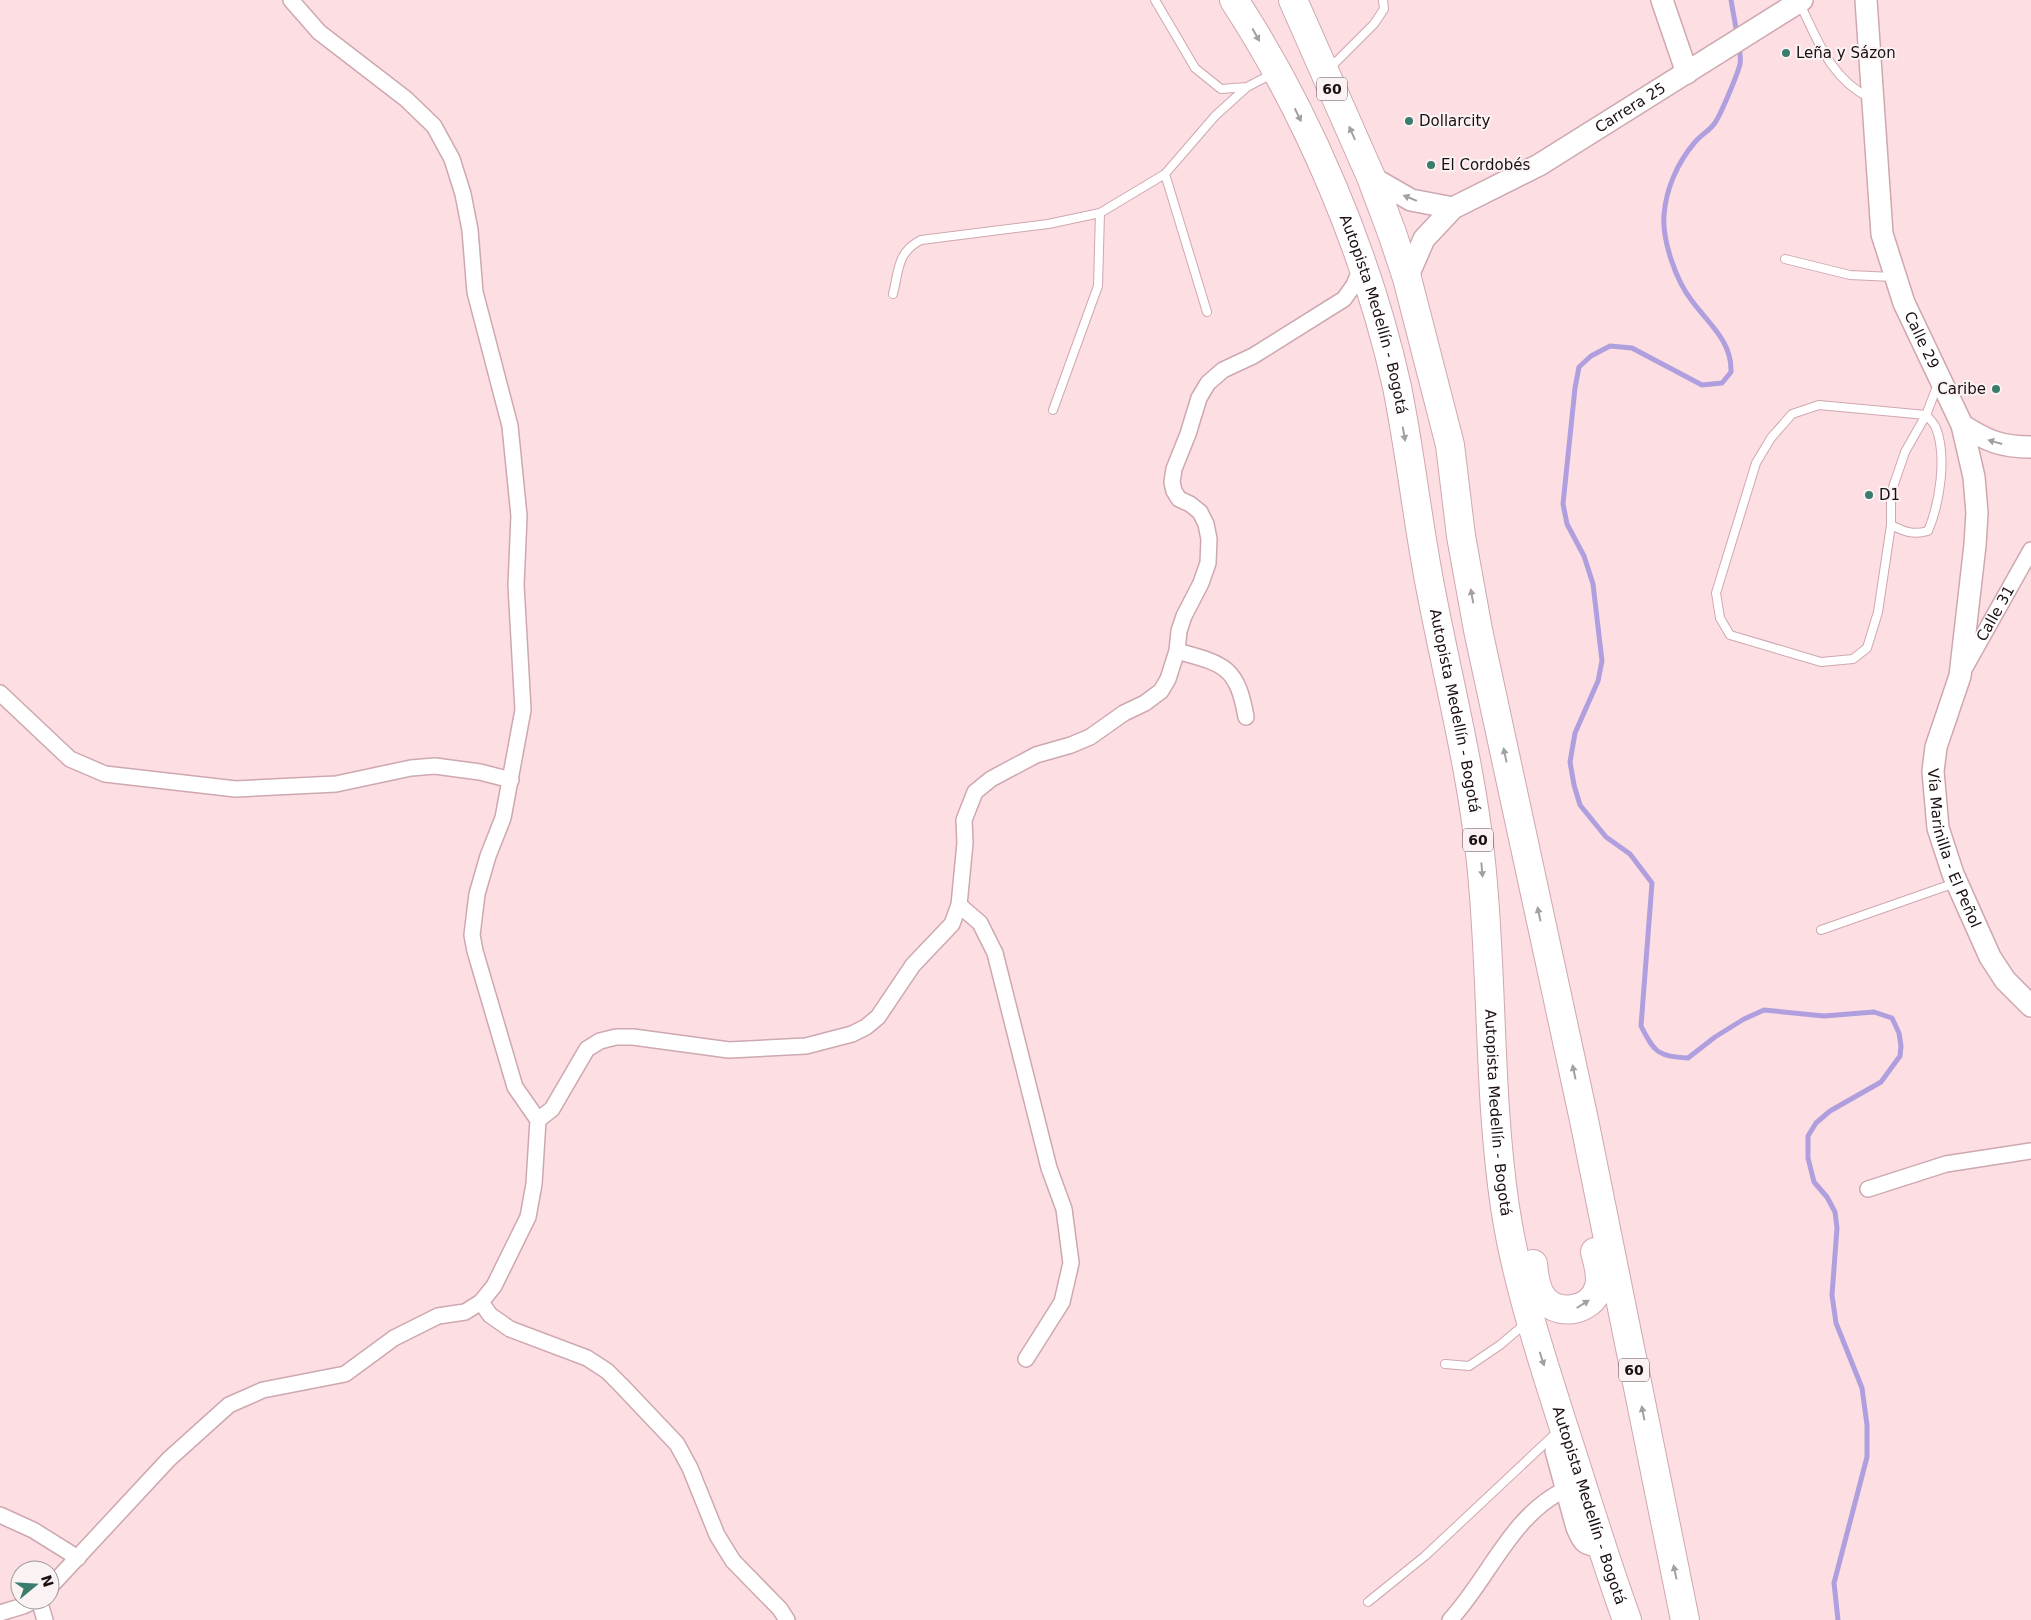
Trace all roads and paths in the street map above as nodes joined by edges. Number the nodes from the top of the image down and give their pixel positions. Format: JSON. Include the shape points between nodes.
{"nodes":[{"id":1,"x":292,"y":0,"type":"edge"},
{"id":2,"x":1156,"y":0,"type":"edge"},
{"id":3,"x":1234,"y":0,"type":"edge"},
{"id":4,"x":1293,"y":0,"type":"edge"},
{"id":5,"x":1383,"y":0,"type":"edge"},
{"id":6,"x":1662,"y":0,"type":"edge"},
{"id":7,"x":1866,"y":0,"type":"edge"},
{"id":8,"x":1800,"y":1,"type":"edge"},
{"id":9,"x":1276,"y":72,"type":"junction"},
{"id":10,"x":1325,"y":73,"type":"junction"},
{"id":11,"x":1687,"y":73,"type":"junction"},
{"id":12,"x":1247,"y":87,"type":"junction"},
{"id":13,"x":1872,"y":99,"type":"junction"},
{"id":14,"x":1165,"y":174,"type":"junction"},
{"id":15,"x":1371,"y":177,"type":"junction"},
{"id":16,"x":1453,"y":208,"type":"junction"},
{"id":17,"x":1100,"y":213,"type":"junction"},
{"id":18,"x":1785,"y":259,"type":"dead end"},
{"id":19,"x":1363,"y":265,"type":"junction"},
{"id":20,"x":1894,"y":277,"type":"junction"},
{"id":21,"x":1407,"y":278,"type":"junction"},
{"id":22,"x":893,"y":294,"type":"dead end"},
{"id":23,"x":1207,"y":312,"type":"dead end"},
{"id":24,"x":1940,"y":379,"type":"junction"},
{"id":25,"x":1053,"y":410,"type":"dead end"},
{"id":26,"x":1926,"y":415,"type":"junction"},
{"id":27,"x":1962,"y":425,"type":"junction"},
{"id":28,"x":2031,"y":447,"type":"edge"},
{"id":29,"x":1891,"y":525,"type":"junction"},
{"id":30,"x":2031,"y":550,"type":"edge"},
{"id":31,"x":1177,"y":651,"type":"junction"},
{"id":32,"x":1960,"y":676,"type":"junction"},
{"id":33,"x":0,"y":693,"type":"edge"},
{"id":34,"x":1246,"y":717,"type":"dead end"},
{"id":35,"x":510,"y":780,"type":"junction"},
{"id":36,"x":1957,"y":882,"type":"junction"},
{"id":37,"x":960,"y":905,"type":"junction"},
{"id":38,"x":1821,"y":930,"type":"dead end"},
{"id":39,"x":2031,"y":1006,"type":"edge"},
{"id":40,"x":1492,"y":1077,"type":"junction"},
{"id":41,"x":538,"y":1120,"type":"junction"},
{"id":42,"x":1584,"y":1120,"type":"junction"},
{"id":43,"x":2031,"y":1150,"type":"edge"},
{"id":44,"x":1868,"y":1190,"type":"dead end"},
{"id":45,"x":481,"y":1302,"type":"junction"},
{"id":46,"x":1530,"y":1320,"type":"junction"},
{"id":47,"x":1026,"y":1359,"type":"dead end"},
{"id":48,"x":1445,"y":1364,"type":"dead end"},
{"id":49,"x":1564,"y":1426,"type":"junction"},
{"id":50,"x":1564,"y":1490,"type":"junction"},
{"id":51,"x":0,"y":1516,"type":"edge"},
{"id":52,"x":1602,"y":1550,"type":"junction"},
{"id":53,"x":78,"y":1558,"type":"junction"},
{"id":54,"x":60,"y":1577,"type":"edge"},
{"id":55,"x":1368,"y":1602,"type":"dead end"},
{"id":56,"x":787,"y":1620,"type":"edge"},
{"id":57,"x":1452,"y":1620,"type":"edge"},
{"id":58,"x":1626,"y":1620,"type":"edge"},
{"id":59,"x":1685,"y":1620,"type":"edge"}],
"edges":[{"from":1,"to":35,"type":"street","via":[[319,32],[406,99],[434,126],[452,159],[463,194],[470,230],[475,292],[510,426],[516,473],[519,516],[516,620],[523,710]]},
{"from":2,"to":12,"type":"lane","via":[[1195,68],[1221,89]]},
{"from":3,"to":9,"type":"highway","name":"Autopista Medellín - Bogotá","number":"60","one_way":true},
{"from":4,"to":10,"type":"highway","number":"60"},
{"from":5,"to":10,"type":"lane","via":[[1384,9],[1374,24]]},
{"from":6,"to":11,"type":"main road"},
{"from":7,"to":13,"type":"main road","name":"Calle 29"},
{"from":8,"to":11,"type":"main road","name":"Carrera 25"},
{"from":8,"to":13,"type":"lane","via":[[1825,55],[1846,82]]},
{"from":9,"to":12,"type":"lane"},
{"from":9,"to":19,"type":"highway","name":"Autopista Medellín - Bogotá","number":"60","one_way":true,"via":[[1332,184]]},
{"from":15,"to":10,"type":"highway","number":"60","one_way":true},
{"from":11,"to":16,"type":"main road","name":"Carrera 25","via":[[1539,165]]},
{"from":12,"to":14,"type":"lane","via":[[1215,116]]},
{"from":13,"to":20,"type":"main road","name":"Calle 29","via":[[1882,234]]},
{"from":14,"to":17,"type":"lane"},
{"from":14,"to":23,"type":"lane"},
{"from":16,"to":15,"type":"main road","one_way":true,"via":[[1411,200]]},
{"from":15,"to":21,"type":"highway","number":"60"},
{"from":16,"to":21,"type":"main road","name":"Carrera 25","via":[[1424,239]]},
{"from":17,"to":22,"type":"lane","via":[[1048,224],[921,240],[902,254]]},
{"from":17,"to":25,"type":"lane","via":[[1098,286]]},
{"from":18,"to":20,"type":"lane","via":[[1850,276]]},
{"from":19,"to":31,"type":"street","via":[[1344,299],[1253,356],[1223,370],[1208,383],[1199,398],[1172,482],[1179,499],[1200,512],[1206,524],[1208,563],[1184,616]]},
{"from":19,"to":40,"type":"highway","name":"Autopista Medellín - Bogotá","number":"60","one_way":true,"via":[[1397,388],[1431,594],[1469,781],[1481,857],[1488,934]]},
{"from":20,"to":24,"type":"main road","name":"Calle 29"},
{"from":42,"to":21,"type":"highway","number":"60","one_way":true,"via":[[1478,630],[1461,536],[1450,445]]},
{"from":24,"to":26,"type":"lane"},
{"from":24,"to":27,"type":"main road","name":"Calle 29"},
{"from":26,"to":29,"type":"lane","via":[[1905,452],[1891,493]]},
{"from":26,"to":29,"type":"lane","via":[[1935,426],[1942,459],[1935,514],[1928,530],[1918,533],[1906,533]]},
{"from":26,"to":29,"type":"lane","via":[[1819,405],[1792,414],[1771,438],[1756,463],[1716,593],[1720,618],[1730,635],[1821,662],[1853,659],[1867,648],[1878,612]]},
{"from":28,"to":27,"type":"main road","one_way":true,"via":[[2010,447],[1985,439]]},
{"from":27,"to":32,"type":"main road","name":"Calle 29","via":[[1974,477],[1977,513]]},
{"from":30,"to":32,"type":"street","name":"Calle 31"},
{"from":31,"to":34,"type":"street","via":[[1209,660],[1231,674],[1238,684]]},
{"from":31,"to":37,"type":"street","via":[[1168,679],[1160,691],[1145,703],[1124,713],[1090,738],[1036,755],[991,779],[975,792],[964,820]]},
{"from":32,"to":36,"type":"main road","name":"Vía Marinilla - El Peñol","via":[[1936,747],[1933,771],[1938,828]]},
{"from":33,"to":35,"type":"street","via":[[70,759],[105,774],[236,789],[336,784],[434,766]]},
{"from":35,"to":41,"type":"street","via":[[503,818],[477,894],[472,935],[515,1086]]},
{"from":36,"to":38,"type":"lane"},
{"from":36,"to":39,"type":"main road","name":"Vía Marinilla - El Peñol","via":[[1990,956],[2006,980]]},
{"from":37,"to":41,"type":"street","via":[[952,924],[913,965],[878,1018],[866,1028],[806,1046],[766,1049],[729,1050],[633,1037],[600,1040],[587,1049],[552,1109]]},
{"from":37,"to":47,"type":"street","via":[[980,923],[995,953],[1049,1168],[1064,1209],[1071,1263],[1062,1302]]},
{"from":40,"to":42,"type":"highway","one_way":true,"via":[[1512,1108],[1521,1205],[1536,1282],[1540,1294],[1560,1309],[1584,1306],[1596,1295],[1600,1285],[1575,1155]]},
{"from":40,"to":46,"type":"highway","name":"Autopista Medellín - Bogotá","number":"60","via":[[1505,1208]]},
{"from":41,"to":45,"type":"street","via":[[534,1184],[528,1217],[494,1286]]},
{"from":59,"to":42,"type":"highway","number":"60","one_way":true},
{"from":43,"to":44,"type":"street","via":[[1946,1164]]},
{"from":45,"to":53,"type":"street","via":[[464,1312],[438,1316],[394,1338],[345,1374],[263,1390],[229,1406],[169,1459]]},
{"from":45,"to":56,"type":"street","via":[[490,1315],[510,1329],[587,1358],[608,1371],[677,1444],[717,1536],[733,1561]]},
{"from":46,"to":48,"type":"lane","via":[[1500,1346],[1469,1366]]},
{"from":46,"to":49,"type":"highway","name":"Autopista Medellín - Bogotá","number":"60","one_way":true},
{"from":49,"to":50,"type":"street","via":[[1553,1451]]},
{"from":49,"to":52,"type":"highway","name":"Autopista Medellín - Bogotá","number":"60"},
{"from":49,"to":55,"type":"lane","via":[[1425,1556]]},
{"from":50,"to":52,"type":"street","via":[[1578,1539],[1586,1547]]},
{"from":50,"to":57,"type":"street","via":[[1548,1498],[1528,1516]]},
{"from":51,"to":53,"type":"street","via":[[33,1530]]},
{"from":52,"to":58,"type":"highway","name":"Autopista Medellín - Bogotá","number":"60"},
{"from":53,"to":54,"type":"street"}]}
